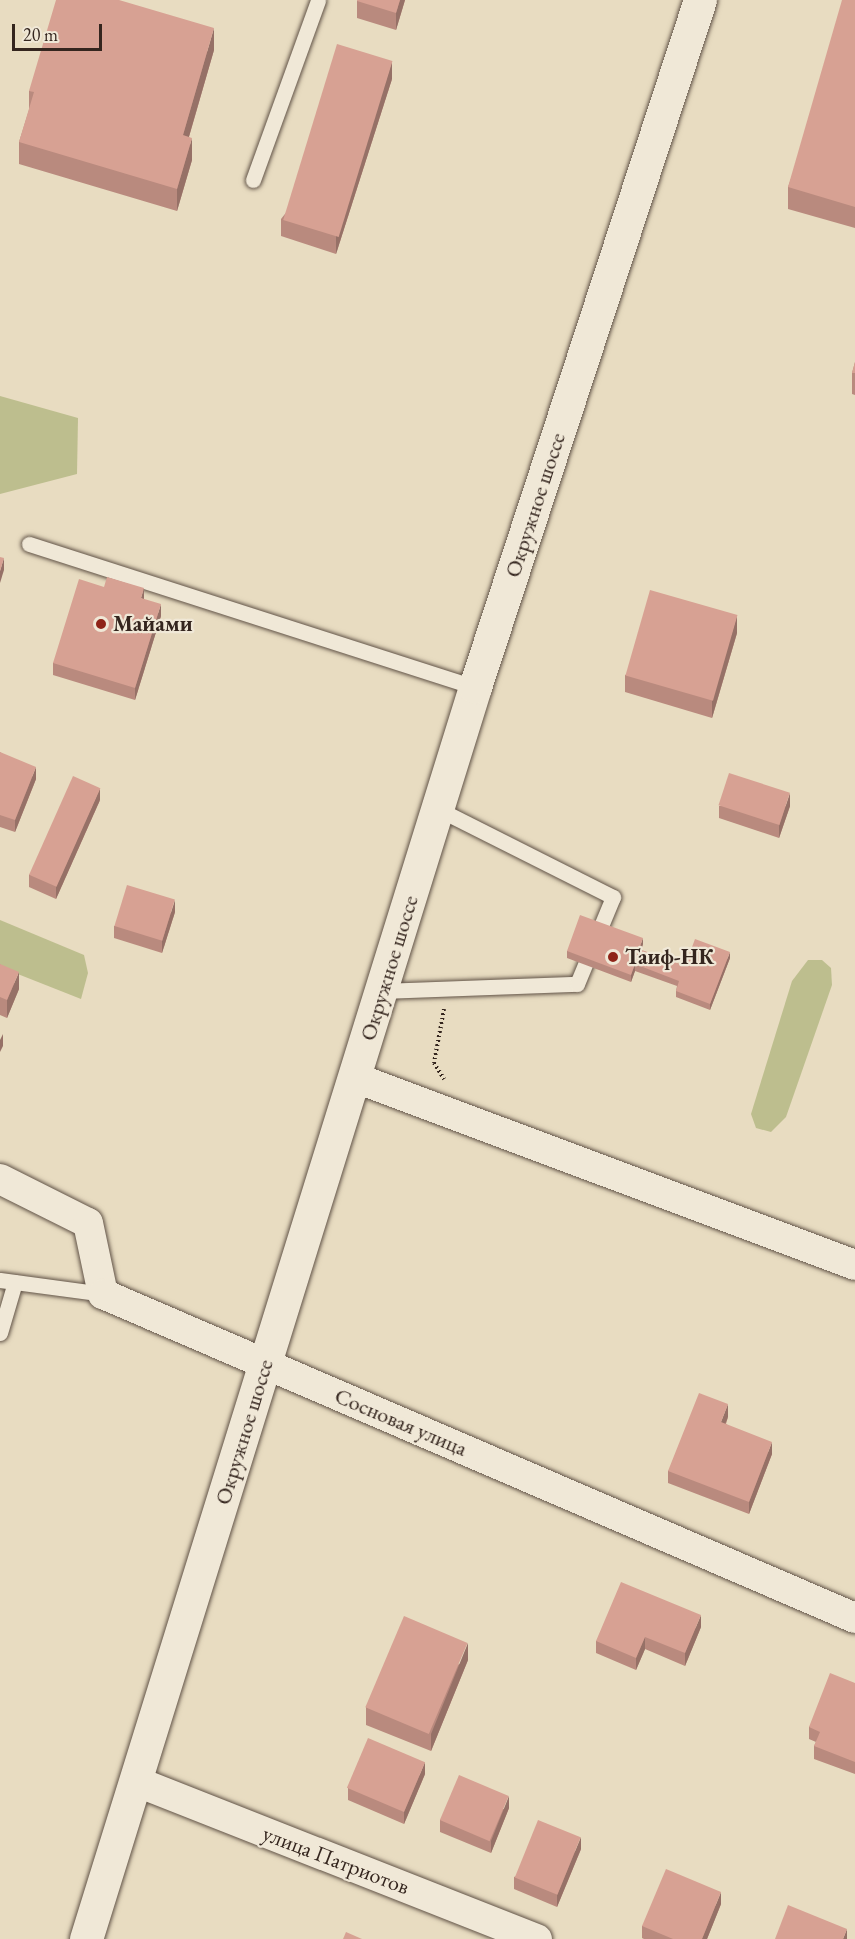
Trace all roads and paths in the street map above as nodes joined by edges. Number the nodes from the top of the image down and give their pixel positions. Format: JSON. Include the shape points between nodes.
{"nodes":[{"id":1,"x":318,"y":0,"type":"edge"},
{"id":2,"x":700,"y":0,"type":"edge"},
{"id":3,"x":253,"y":180,"type":"dead end"},
{"id":4,"x":29,"y":544,"type":"dead end"},
{"id":5,"x":475,"y":687,"type":"junction"},
{"id":6,"x":438,"y":809,"type":"junction"},
{"id":7,"x":382,"y":992,"type":"junction"},
{"id":8,"x":356,"y":1078,"type":"junction"},
{"id":9,"x":0,"y":1179,"type":"edge"},
{"id":10,"x":855,"y":1265,"type":"edge"},
{"id":11,"x":8,"y":1281,"type":"edge"},
{"id":12,"x":104,"y":1294,"type":"junction"},
{"id":13,"x":0,"y":1333,"type":"edge"},
{"id":14,"x":266,"y":1363,"type":"junction"},
{"id":15,"x":855,"y":1618,"type":"edge"},
{"id":16,"x":135,"y":1781,"type":"junction"},
{"id":17,"x":86,"y":1939,"type":"edge"},
{"id":18,"x":537,"y":1939,"type":"edge"}],
"edges":[{"from":1,"to":3,"type":"lane"},
{"from":2,"to":5,"type":"street","name":"Окружное шоссе"},
{"from":4,"to":5,"type":"lane"},
{"from":5,"to":6,"type":"street","name":"Окружное шоссе"},
{"from":6,"to":7,"type":"street","name":"Окружное шоссе"},
{"from":6,"to":7,"type":"lane","via":[[613,897],[577,984]]},
{"from":7,"to":8,"type":"street","name":"Окружное шоссе"},
{"from":8,"to":10,"type":"street"},
{"from":8,"to":14,"type":"street","name":"Окружное шоссе"},
{"from":9,"to":12,"type":"street","via":[[88,1223]]},
{"from":11,"to":12,"type":"lane"},
{"from":11,"to":13,"type":"lane"},
{"from":12,"to":14,"type":"street","name":"Сосновая улица"},
{"from":14,"to":15,"type":"street","name":"Сосновая улица"},
{"from":14,"to":16,"type":"street","name":"Окружное шоссе"},
{"from":16,"to":17,"type":"street","name":"Окружное шоссе"},
{"from":16,"to":18,"type":"street","name":"улица Патриотов"}]}
